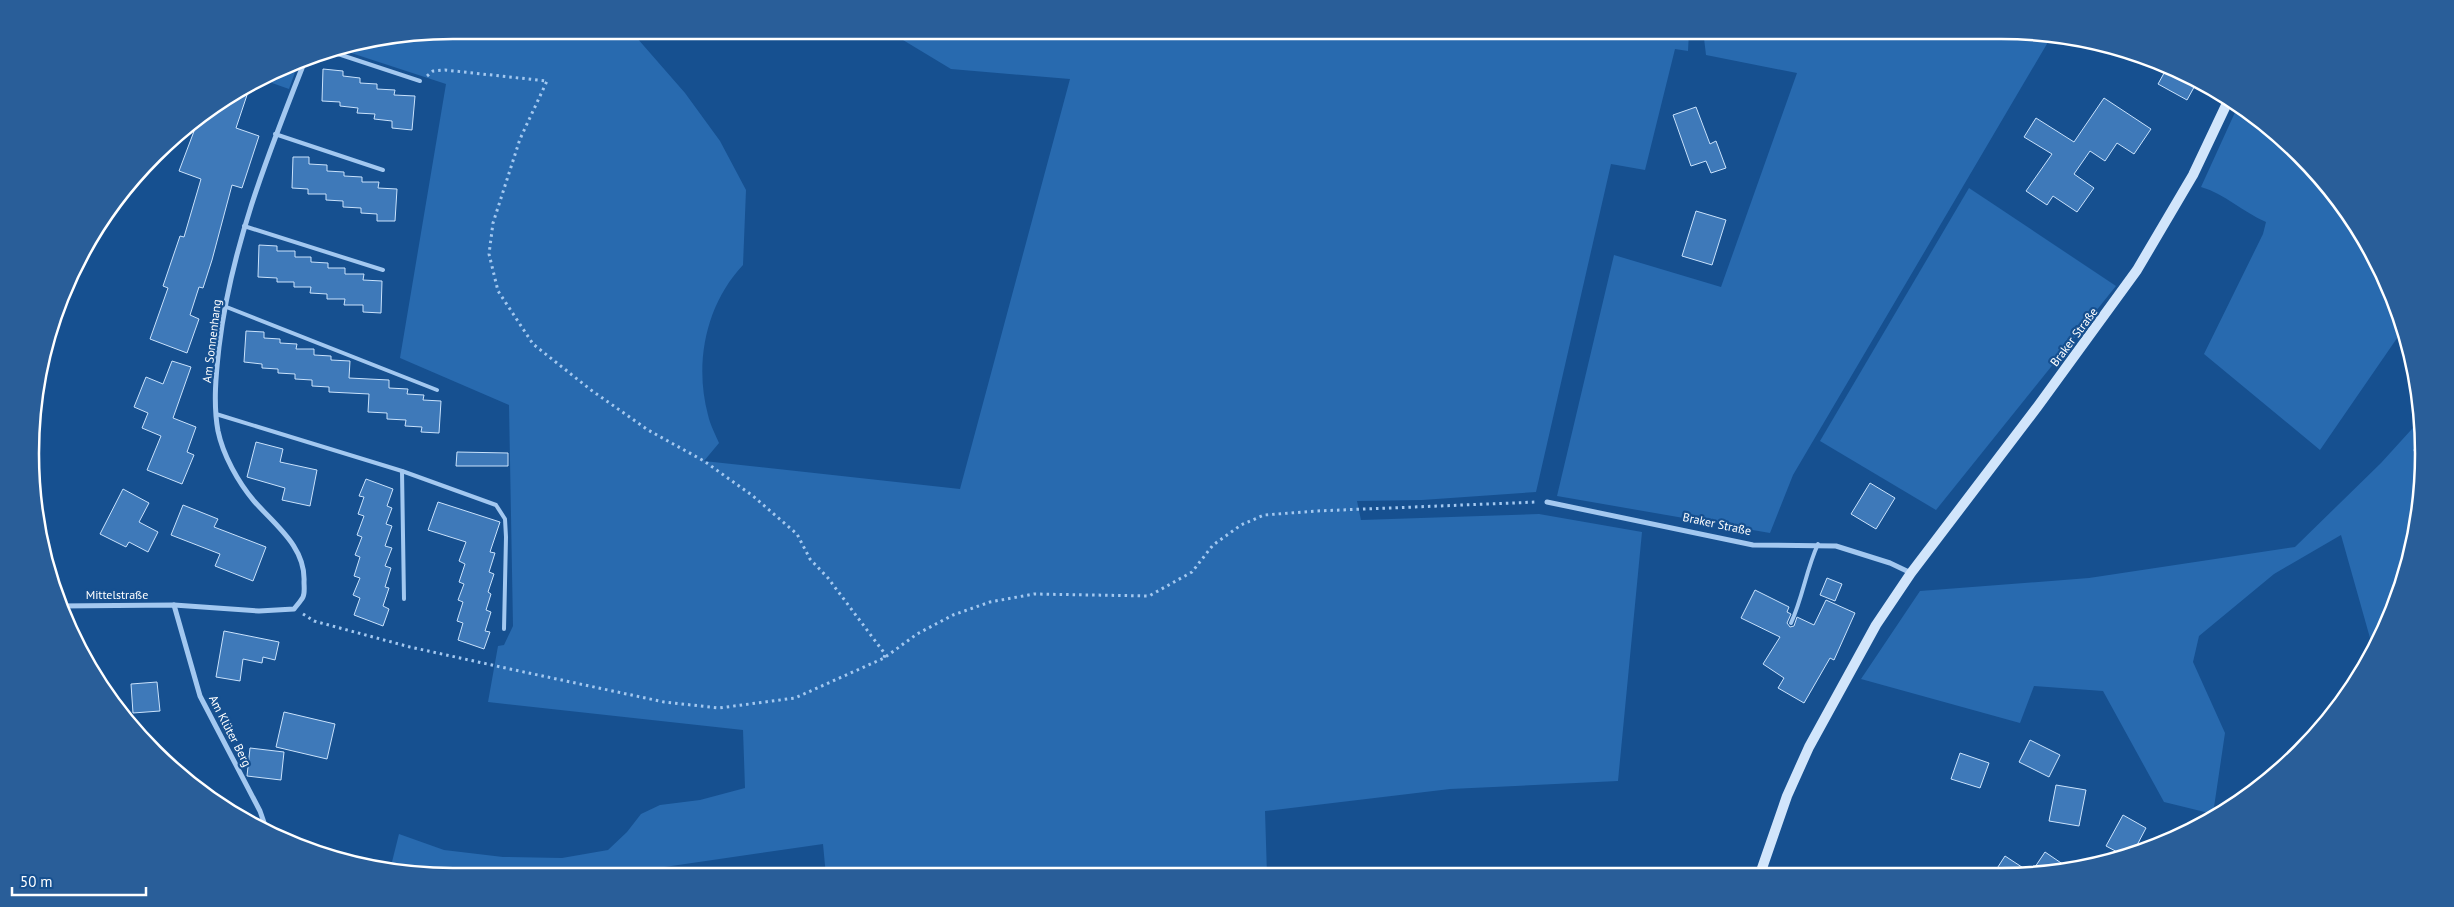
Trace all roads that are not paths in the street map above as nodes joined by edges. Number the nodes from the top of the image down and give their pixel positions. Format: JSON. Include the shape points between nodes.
{"nodes":[{"id":1,"x":342,"y":54,"type":"edge"},
{"id":2,"x":302,"y":67,"type":"edge"},
{"id":3,"x":420,"y":81,"type":"road end"},
{"id":4,"x":2226,"y":106,"type":"edge"},
{"id":5,"x":276,"y":134,"type":"junction"},
{"id":6,"x":383,"y":170,"type":"dead end"},
{"id":7,"x":244,"y":226,"type":"junction"},
{"id":8,"x":383,"y":270,"type":"dead end"},
{"id":9,"x":224,"y":306,"type":"junction"},
{"id":10,"x":437,"y":390,"type":"dead end"},
{"id":11,"x":216,"y":414,"type":"junction"},
{"id":12,"x":402,"y":471,"type":"junction"},
{"id":13,"x":1547,"y":502,"type":"road end"},
{"id":14,"x":1818,"y":544,"type":"junction"},
{"id":15,"x":1911,"y":573,"type":"junction"},
{"id":16,"x":404,"y":599,"type":"dead end"},
{"id":17,"x":174,"y":605,"type":"junction"},
{"id":18,"x":68,"y":606,"type":"edge"},
{"id":19,"x":1791,"y":623,"type":"dead end"},
{"id":20,"x":504,"y":629,"type":"dead end"},
{"id":21,"x":264,"y":822,"type":"edge"},
{"id":22,"x":1762,"y":868,"type":"edge"}],
"edges":[{"from":1,"to":3,"type":"lane"},
{"from":2,"to":5,"type":"street","name":"Am Sonnenhang"},
{"from":4,"to":15,"type":"street","name":"Braker Straße","via":[[2193,176],[2122,292]]},
{"from":5,"to":6,"type":"lane"},
{"from":5,"to":7,"type":"street","name":"Am Sonnenhang"},
{"from":7,"to":8,"type":"lane"},
{"from":7,"to":9,"type":"street","name":"Am Sonnenhang"},
{"from":9,"to":10,"type":"lane"},
{"from":9,"to":11,"type":"street","name":"Am Sonnenhang","via":[[216,371]]},
{"from":11,"to":12,"type":"lane"},
{"from":11,"to":17,"type":"street","name":"Am Sonnenhang","via":[[226,455],[253,500],[296,548],[305,570],[304,596],[294,609],[259,611]]},
{"from":12,"to":16,"type":"lane"},
{"from":12,"to":20,"type":"lane","via":[[496,505],[505,519]]},
{"from":13,"to":14,"type":"street","name":"Braker Straße","via":[[1753,545]]},
{"from":14,"to":15,"type":"street","name":"Braker Straße","via":[[1836,546]]},
{"from":14,"to":19,"type":"lane"},
{"from":15,"to":22,"type":"street","name":"Braker Straße","via":[[1876,625],[1813,739],[1787,796]]},
{"from":17,"to":18,"type":"street","name":"Mittelstraße"},
{"from":17,"to":21,"type":"street","name":"Am Klüter Berg","via":[[200,696]]}]}
